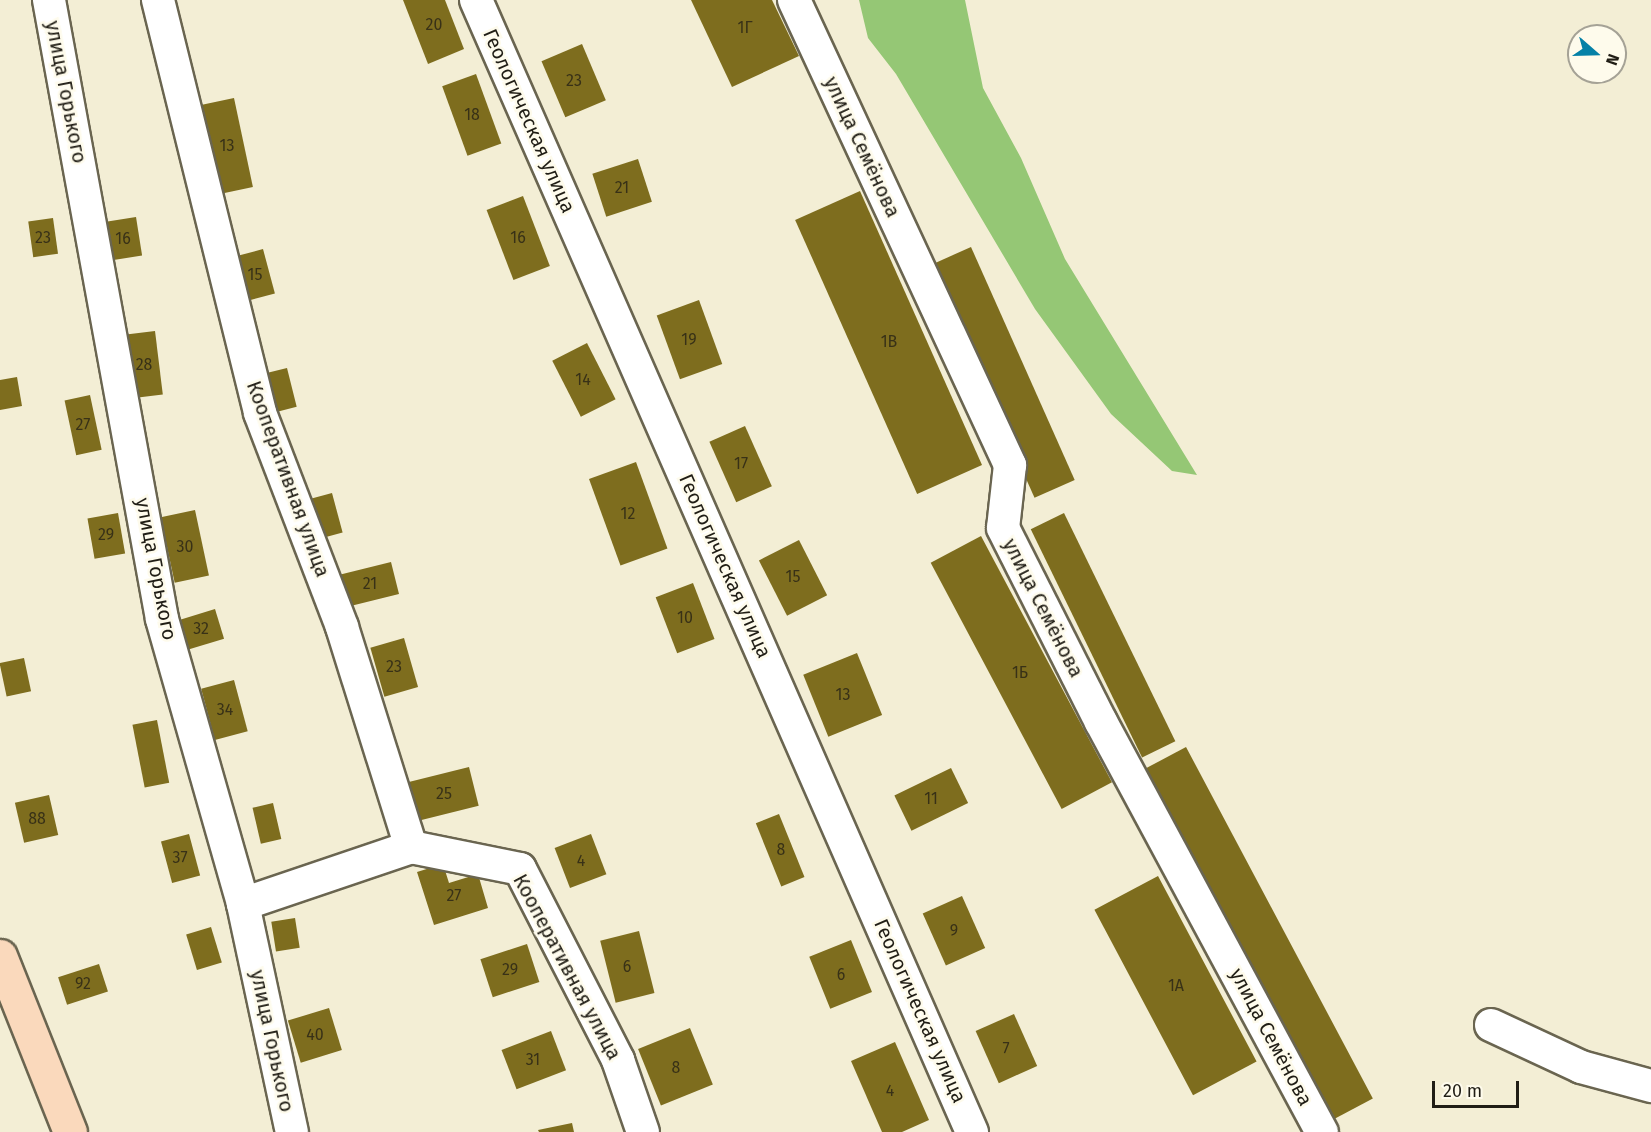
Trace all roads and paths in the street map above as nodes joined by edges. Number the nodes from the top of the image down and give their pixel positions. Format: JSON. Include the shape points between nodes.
{"nodes":[{"id":1,"x":49,"y":0,"type":"edge"},
{"id":2,"x":158,"y":0,"type":"edge"},
{"id":3,"x":476,"y":0,"type":"edge"},
{"id":4,"x":794,"y":0,"type":"edge"},
{"id":5,"x":411,"y":847,"type":"junction"},
{"id":6,"x":243,"y":904,"type":"junction"},
{"id":7,"x":0,"y":956,"type":"edge"},
{"id":8,"x":1491,"y":1025,"type":"dead end"},
{"id":9,"x":1651,"y":1086,"type":"edge"},
{"id":10,"x":70,"y":1132,"type":"edge"},
{"id":11,"x":292,"y":1132,"type":"edge"},
{"id":12,"x":642,"y":1132,"type":"edge"},
{"id":13,"x":972,"y":1132,"type":"edge"},
{"id":14,"x":1322,"y":1132,"type":"edge"}],
"edges":[{"from":1,"to":6,"type":"street","name":"улица Горького","via":[[162,620]]},
{"from":2,"to":5,"type":"street","name":"Кооперативная улица","via":[[260,413],[342,627]]},
{"from":3,"to":13,"type":"street","name":"Геологическая улица"},
{"from":4,"to":14,"type":"street","name":"улица Семёнова","via":[[1010,465],[1003,528],[1101,722]]},
{"from":5,"to":6,"type":"street"},
{"from":5,"to":12,"type":"street","name":"Кооперативная улица","via":[[520,869],[618,1060]]},
{"from":6,"to":11,"type":"street","name":"улица Горького"},
{"from":7,"to":10,"type":"main road"},
{"from":8,"to":9,"type":"street","via":[[1581,1067]]}]}
